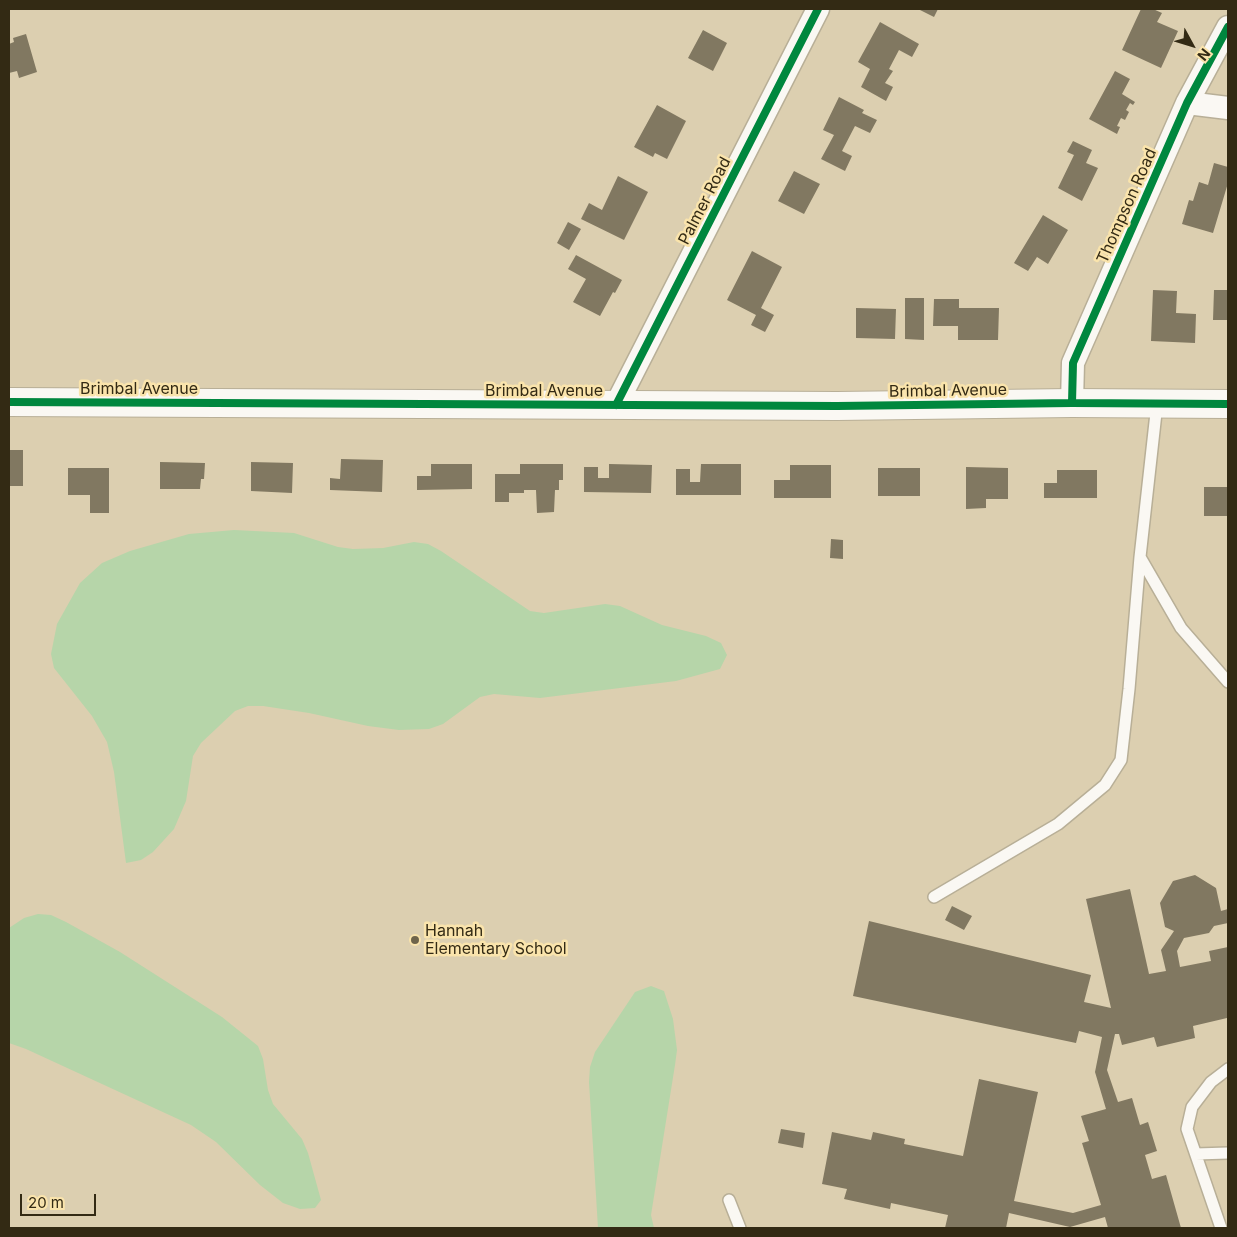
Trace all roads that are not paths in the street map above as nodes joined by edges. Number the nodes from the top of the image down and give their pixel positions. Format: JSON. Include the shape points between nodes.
{"nodes":[{"id":1,"x":818,"y":9,"type":"edge"},
{"id":2,"x":1228,"y":27,"type":"edge"},
{"id":3,"x":1187,"y":102,"type":"junction"},
{"id":4,"x":1228,"y":108,"type":"edge"},
{"id":5,"x":9,"y":402,"type":"edge"},
{"id":6,"x":1072,"y":403,"type":"junction"},
{"id":7,"x":1157,"y":404,"type":"junction"},
{"id":8,"x":1228,"y":404,"type":"edge"},
{"id":9,"x":616,"y":405,"type":"junction"},
{"id":10,"x":1140,"y":557,"type":"junction"},
{"id":11,"x":1228,"y":682,"type":"edge"},
{"id":12,"x":934,"y":897,"type":"dead end"},
{"id":13,"x":1228,"y":1069,"type":"edge"},
{"id":14,"x":1228,"y":1153,"type":"edge"},
{"id":15,"x":1196,"y":1154,"type":"junction"},
{"id":16,"x":729,"y":1200,"type":"dead end"},
{"id":17,"x":1223,"y":1225,"type":"edge"},
{"id":18,"x":740,"y":1228,"type":"edge"}],
"edges":[{"from":1,"to":9,"type":"street","name":"Palmer Road"},
{"from":2,"to":3,"type":"street","name":"Thompson Road"},
{"from":3,"to":4,"type":"street"},
{"from":3,"to":6,"type":"street","name":"Thompson Road","via":[[1073,363]]},
{"from":5,"to":9,"type":"main road","name":"Brimbal Avenue"},
{"from":6,"to":7,"type":"main road","name":"Brimbal Avenue"},
{"from":6,"to":9,"type":"main road","name":"Brimbal Avenue"},
{"from":7,"to":8,"type":"main road","name":"Brimbal Avenue"},
{"from":7,"to":10,"type":"lane"},
{"from":10,"to":11,"type":"lane","via":[[1181,628]]},
{"from":10,"to":12,"type":"lane","via":[[1121,760],[1105,785],[1058,824]]},
{"from":13,"to":15,"type":"lane","via":[[1211,1082],[1192,1107],[1187,1129]]},
{"from":14,"to":15,"type":"lane"},
{"from":15,"to":17,"type":"lane"},
{"from":16,"to":18,"type":"lane"}]}
